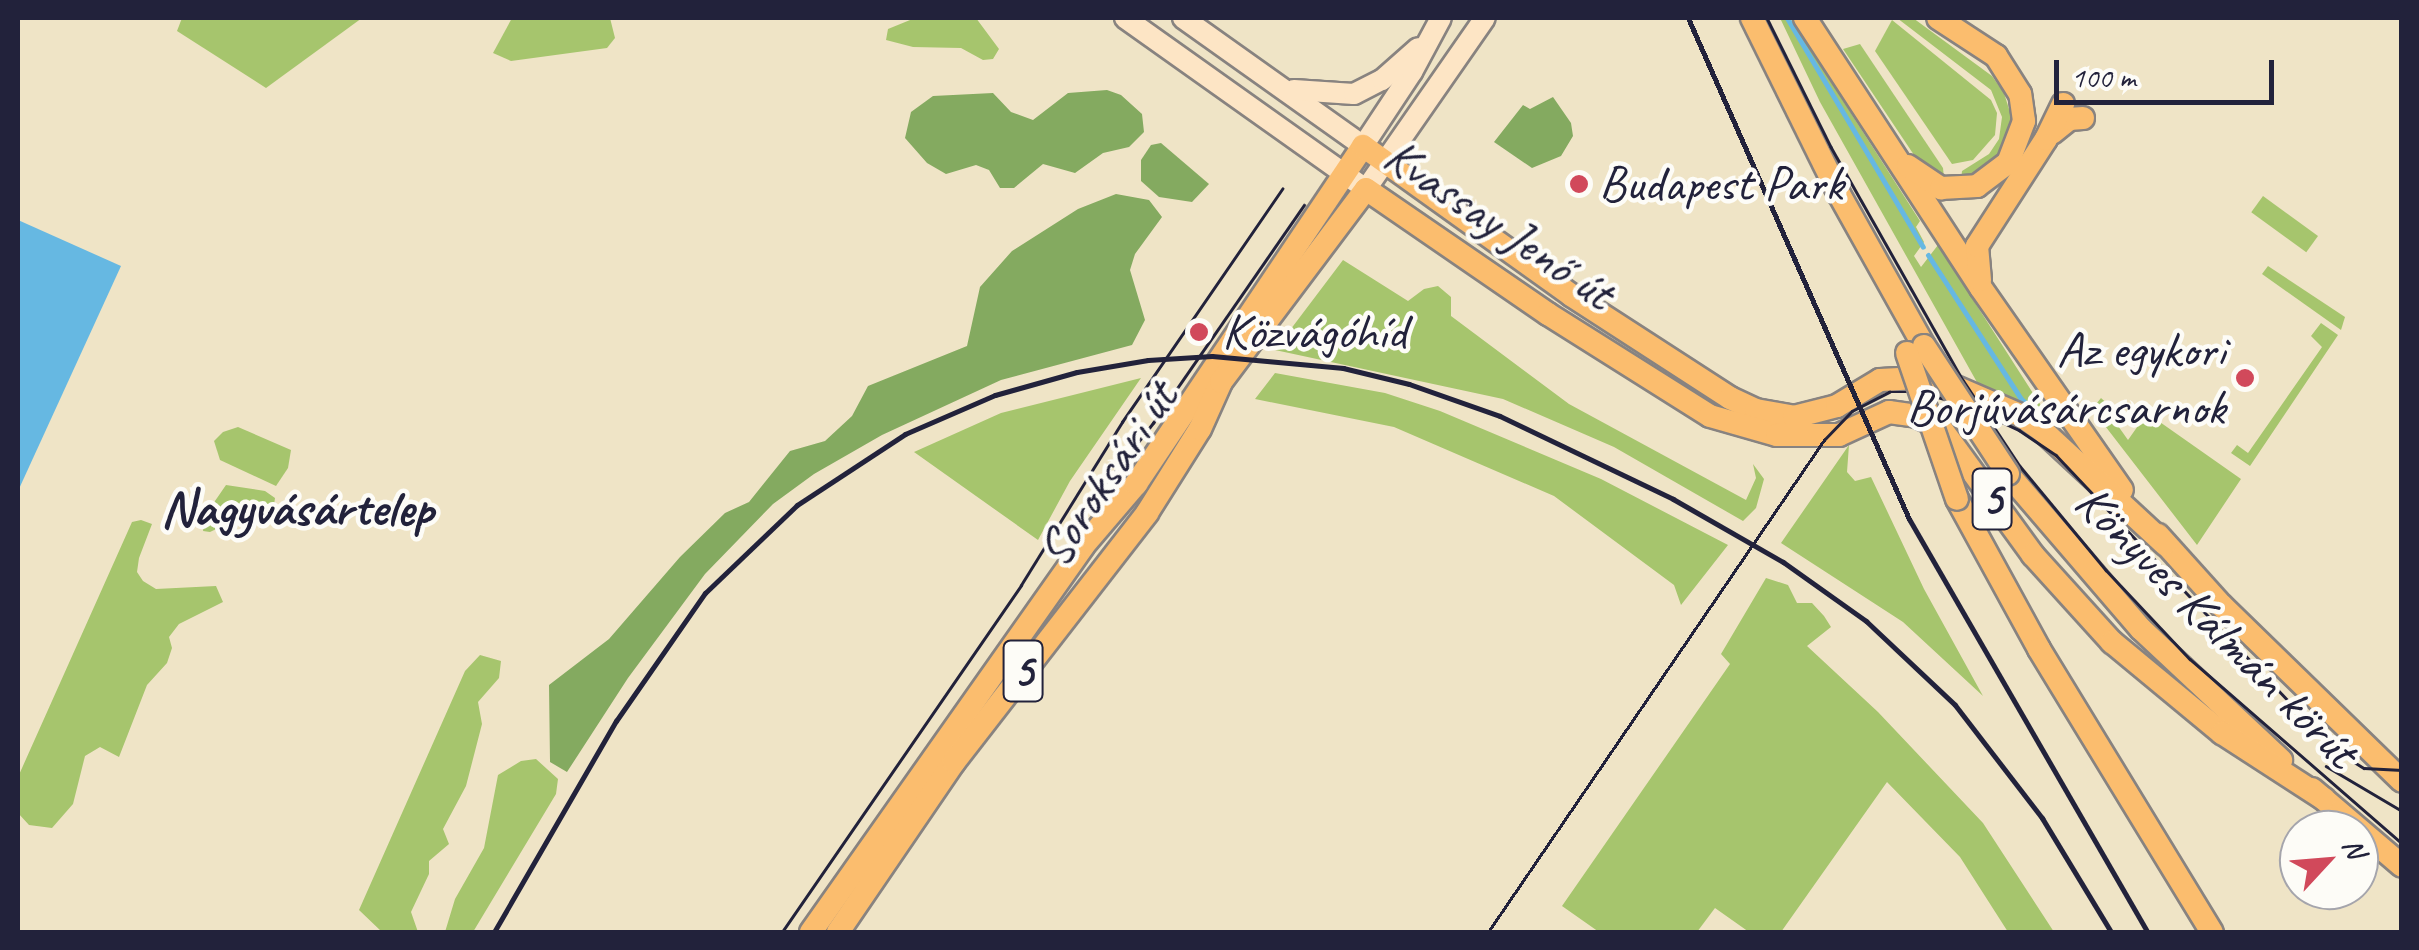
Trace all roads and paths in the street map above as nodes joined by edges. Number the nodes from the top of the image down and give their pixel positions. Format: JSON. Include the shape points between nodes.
{"nodes":[{"id":1,"x":1124,"y":18,"type":"edge"},
{"id":2,"x":1183,"y":18,"type":"edge"},
{"id":3,"x":1441,"y":18,"type":"edge"},
{"id":4,"x":1485,"y":18,"type":"edge"},
{"id":5,"x":1752,"y":18,"type":"edge"},
{"id":6,"x":1805,"y":18,"type":"edge"},
{"id":7,"x":1938,"y":18,"type":"edge"},
{"id":8,"x":1427,"y":40,"type":"junction"},
{"id":9,"x":1286,"y":88,"type":"junction"},
{"id":10,"x":2064,"y":104,"type":"dead end"},
{"id":11,"x":2084,"y":118,"type":"dead end"},
{"id":12,"x":2046,"y":139,"type":"junction"},
{"id":13,"x":1364,"y":146,"type":"junction"},
{"id":14,"x":1888,"y":146,"type":"junction"},
{"id":15,"x":1385,"y":162,"type":"junction"},
{"id":16,"x":1345,"y":174,"type":"junction"},
{"id":17,"x":1366,"y":189,"type":"junction"},
{"id":18,"x":1982,"y":288,"type":"junction"},
{"id":19,"x":1916,"y":350,"type":"junction"},
{"id":20,"x":1684,"y":367,"type":"junction"},
{"id":21,"x":1666,"y":389,"type":"junction"},
{"id":22,"x":2165,"y":544,"type":"junction"},
{"id":23,"x":2402,"y":781,"type":"edge"},
{"id":24,"x":2324,"y":799,"type":"junction"},
{"id":25,"x":2402,"y":866,"type":"edge"},
{"id":26,"x":811,"y":932,"type":"edge"},
{"id":27,"x":838,"y":932,"type":"edge"},
{"id":28,"x":2212,"y":932,"type":"edge"}],
"edges":[{"from":1,"to":16,"type":"main road","name":"Kvassay Jenő út"},
{"from":2,"to":9,"type":"main road","name":"Kvassay Jenő út"},
{"from":3,"to":8,"type":"main road","name":"Soroksári út"},
{"from":4,"to":15,"type":"main road","name":"Soroksári út"},
{"from":5,"to":19,"type":"main road"},
{"from":6,"to":14,"type":"main road","name":"Könyves Kálmán körút"},
{"from":7,"to":14,"type":"main road","via":[[1996,56],[2020,94],[2024,122],[2017,149],[1990,180],[1941,188]]},
{"from":8,"to":9,"type":"main road","via":[[1382,80],[1354,94]]},
{"from":8,"to":13,"type":"main road","name":"Soroksári út"},
{"from":9,"to":13,"type":"main road","name":"Kvassay Jenő út"},
{"from":10,"to":12,"type":"main road"},
{"from":11,"to":12,"type":"main road","via":[[2064,122]]},
{"from":12,"to":18,"type":"main road","via":[[1977,246]]},
{"from":13,"to":15,"type":"main road","name":"Kvassay Jenő út","number":"5"},
{"from":13,"to":16,"type":"main road","name":"Soroksári út","number":"5"},
{"from":14,"to":18,"type":"main road","name":"Könyves Kálmán körút"},
{"from":15,"to":17,"type":"main road","name":"Soroksári út"},
{"from":15,"to":20,"type":"main road","name":"Kvassay Jenő út","number":"5"},
{"from":16,"to":17,"type":"main road","name":"Kvassay Jenő út"},
{"from":16,"to":26,"type":"main road","name":"Soroksári út","number":"5","via":[[1136,484],[1083,546]]},
{"from":17,"to":21,"type":"main road","name":"Kvassay Jenő út","number":"5"},
{"from":17,"to":27,"type":"main road","name":"Soroksári út","number":"5","via":[[1220,382],[1200,429],[1147,512],[954,762]]},
{"from":18,"to":22,"type":"main road","name":"Könyves Kálmán körút"},
{"from":19,"to":24,"type":"main road","name":"Könyves Kálmán körút","bridge":true,"via":[[2008,474],[2141,629]]},
{"from":19,"to":28,"type":"main road","bridge":true,"via":[[1957,499],[2030,634]]},
{"from":20,"to":21,"type":"main road","via":[[1696,392]]},
{"from":20,"to":22,"type":"main road","name":"Kvassay Jenő út","number":"5","via":[[1756,410],[1794,416],[1837,406],[1864,386],[1896,379],[1970,392],[2044,432]]},
{"from":21,"to":24,"type":"main road","name":"Kvassay Jenő út","number":"5","via":[[1710,416],[1777,435],[1851,432],[1888,412],[1940,427],[2033,556],[2112,642],[2222,733]]},
{"from":22,"to":23,"type":"main road","name":"Könyves Kálmán körút"},
{"from":24,"to":25,"type":"main road","name":"Könyves Kálmán körút"}]}
